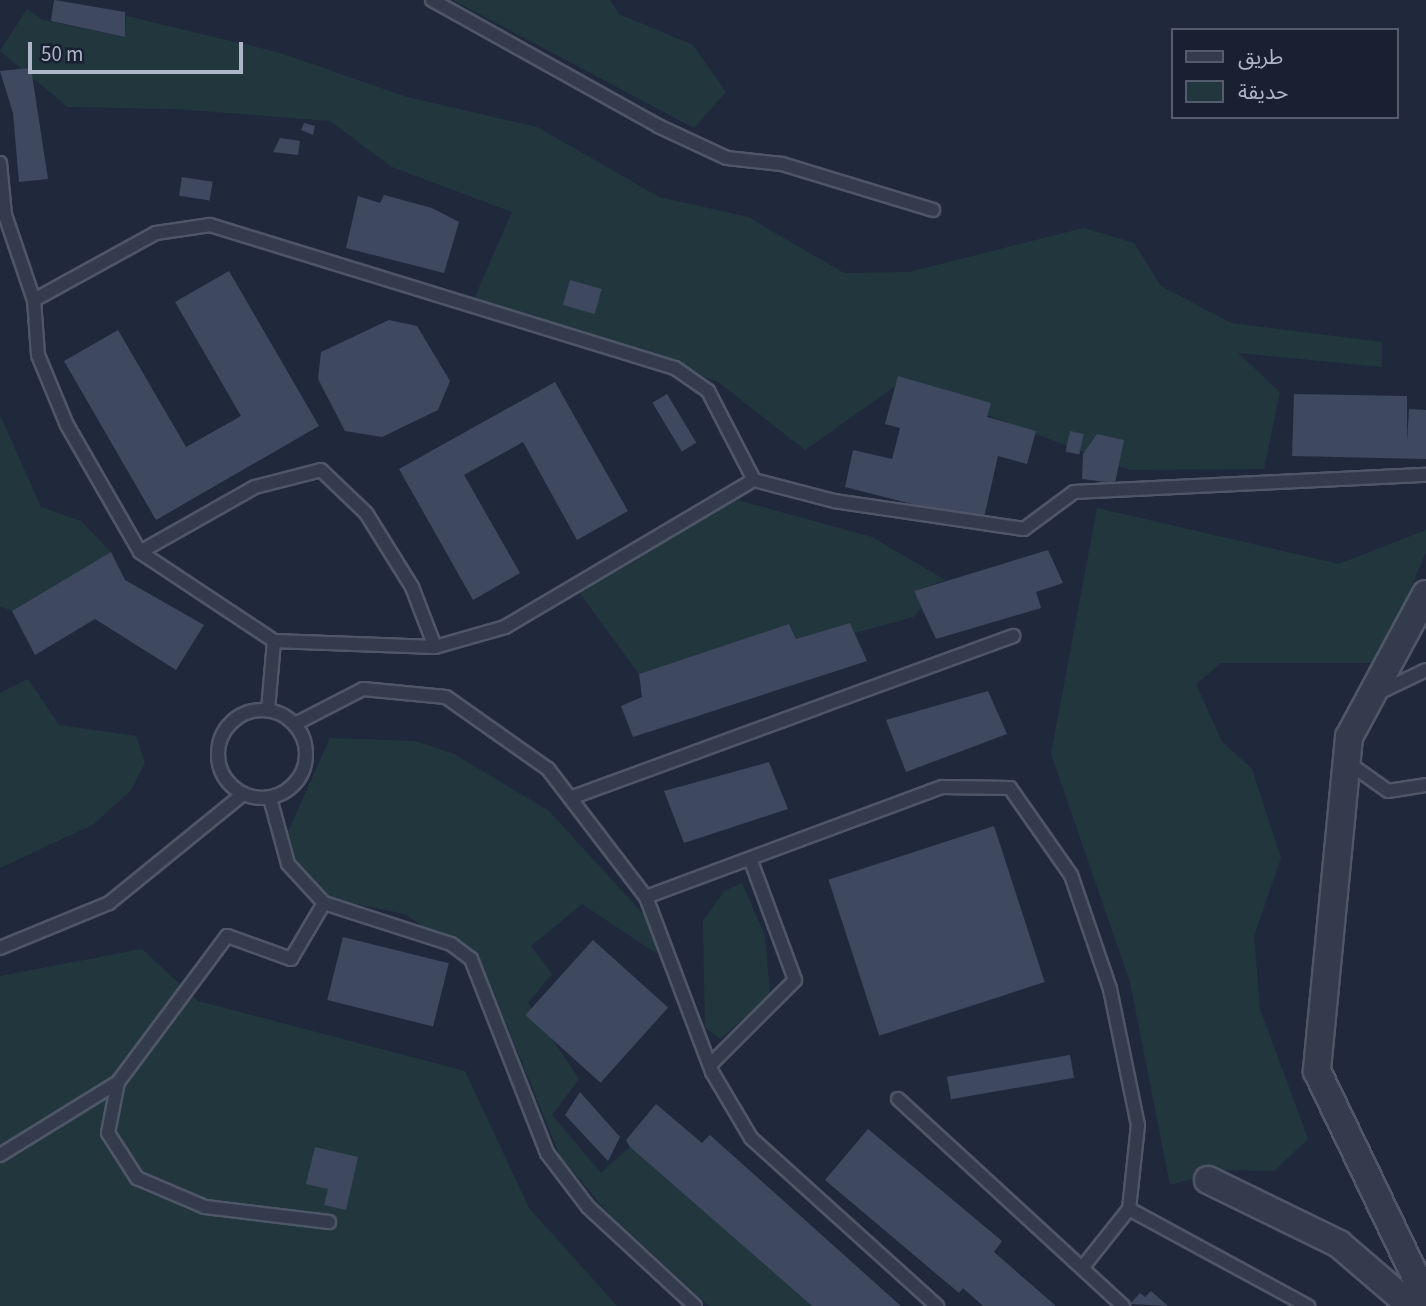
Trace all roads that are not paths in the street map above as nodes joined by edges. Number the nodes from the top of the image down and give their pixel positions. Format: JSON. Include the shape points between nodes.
{"nodes":[{"id":1,"x":432,"y":0,"type":"edge"},
{"id":2,"x":0,"y":163,"type":"edge"},
{"id":3,"x":933,"y":210,"type":"dead end"},
{"id":4,"x":34,"y":300,"type":"junction"},
{"id":5,"x":1426,"y":475,"type":"edge"},
{"id":6,"x":754,"y":480,"type":"junction"},
{"id":7,"x":141,"y":552,"type":"junction"},
{"id":8,"x":1426,"y":594,"type":"edge"},
{"id":9,"x":1014,"y":636,"type":"dead end"},
{"id":10,"x":274,"y":640,"type":"junction"},
{"id":11,"x":435,"y":647,"type":"junction"},
{"id":12,"x":1426,"y":670,"type":"edge"},
{"id":13,"x":1370,"y":698,"type":"junction"},
{"id":14,"x":268,"y":710,"type":"junction"},
{"id":15,"x":295,"y":724,"type":"junction"},
{"id":16,"x":1346,"y":762,"type":"junction"},
{"id":17,"x":1426,"y":785,"type":"edge"},
{"id":18,"x":243,"y":794,"type":"junction"},
{"id":19,"x":573,"y":797,"type":"junction"},
{"id":20,"x":270,"y":798,"type":"junction"},
{"id":21,"x":751,"y":862,"type":"junction"},
{"id":22,"x":646,"y":897,"type":"junction"},
{"id":23,"x":324,"y":903,"type":"junction"},
{"id":24,"x":0,"y":948,"type":"edge"},
{"id":25,"x":710,"y":1065,"type":"junction"},
{"id":26,"x":118,"y":1082,"type":"junction"},
{"id":27,"x":898,"y":1099,"type":"dead end"},
{"id":28,"x":0,"y":1155,"type":"edge"},
{"id":29,"x":1208,"y":1180,"type":"dead end"},
{"id":30,"x":1129,"y":1209,"type":"junction"},
{"id":31,"x":328,"y":1222,"type":"dead end"},
{"id":32,"x":1082,"y":1268,"type":"junction"},
{"id":33,"x":1426,"y":1298,"type":"edge"},
{"id":34,"x":695,"y":1306,"type":"edge"},
{"id":35,"x":937,"y":1306,"type":"edge"},
{"id":36,"x":1123,"y":1306,"type":"edge"},
{"id":37,"x":1308,"y":1306,"type":"edge"},
{"id":38,"x":1411,"y":1306,"type":"edge"}],
"edges":[{"from":1,"to":3,"type":"lane","via":[[658,126],[727,158],[782,164]]},
{"from":2,"to":4,"type":"lane","via":[[5,215]]},
{"from":4,"to":6,"type":"lane","via":[[156,233],[210,225],[675,368],[708,391]]},
{"from":4,"to":7,"type":"lane","via":[[38,355],[62,413]]},
{"from":5,"to":6,"type":"lane","via":[[1074,492],[1024,529],[834,501]]},
{"from":6,"to":11,"type":"lane","via":[[505,626]]},
{"from":7,"to":10,"type":"lane"},
{"from":7,"to":11,"type":"lane","via":[[255,487],[321,470],[366,513],[412,587]]},
{"from":8,"to":13,"type":"street"},
{"from":9,"to":19,"type":"lane"},
{"from":10,"to":11,"type":"lane"},
{"from":10,"to":14,"type":"lane"},
{"from":12,"to":13,"type":"lane"},
{"from":13,"to":16,"type":"street","via":[[1349,737]]},
{"from":14,"to":15,"type":"lane"},
{"from":14,"to":18,"type":"lane","via":[[254,710],[229,723],[218,748],[222,775]]},
{"from":15,"to":19,"type":"lane","via":[[363,688],[446,696],[548,769]]},
{"from":15,"to":20,"type":"lane","via":[[306,748],[306,761],[294,786]]},
{"from":16,"to":17,"type":"lane","via":[[1388,790]]},
{"from":16,"to":33,"type":"street","via":[[1317,1071]]},
{"from":18,"to":20,"type":"lane"},
{"from":18,"to":24,"type":"lane","via":[[108,903]]},
{"from":19,"to":22,"type":"lane"},
{"from":20,"to":23,"type":"lane","via":[[288,864]]},
{"from":21,"to":22,"type":"lane"},
{"from":21,"to":25,"type":"lane","via":[[795,980]]},
{"from":21,"to":30,"type":"lane","via":[[942,787],[1010,788],[1071,875],[1110,989],[1138,1125]]},
{"from":22,"to":25,"type":"lane"},
{"from":23,"to":26,"type":"lane","via":[[291,959],[227,936]]},
{"from":23,"to":34,"type":"lane","via":[[451,944],[471,959],[547,1153],[588,1207]]},
{"from":25,"to":35,"type":"lane","via":[[751,1138]]},
{"from":26,"to":28,"type":"lane"},
{"from":26,"to":31,"type":"lane","via":[[107,1133],[137,1178],[205,1207]]},
{"from":27,"to":32,"type":"lane"},
{"from":29,"to":38,"type":"street","via":[[1339,1244]]},
{"from":30,"to":32,"type":"lane"},
{"from":30,"to":37,"type":"lane"},
{"from":32,"to":36,"type":"lane"}]}
